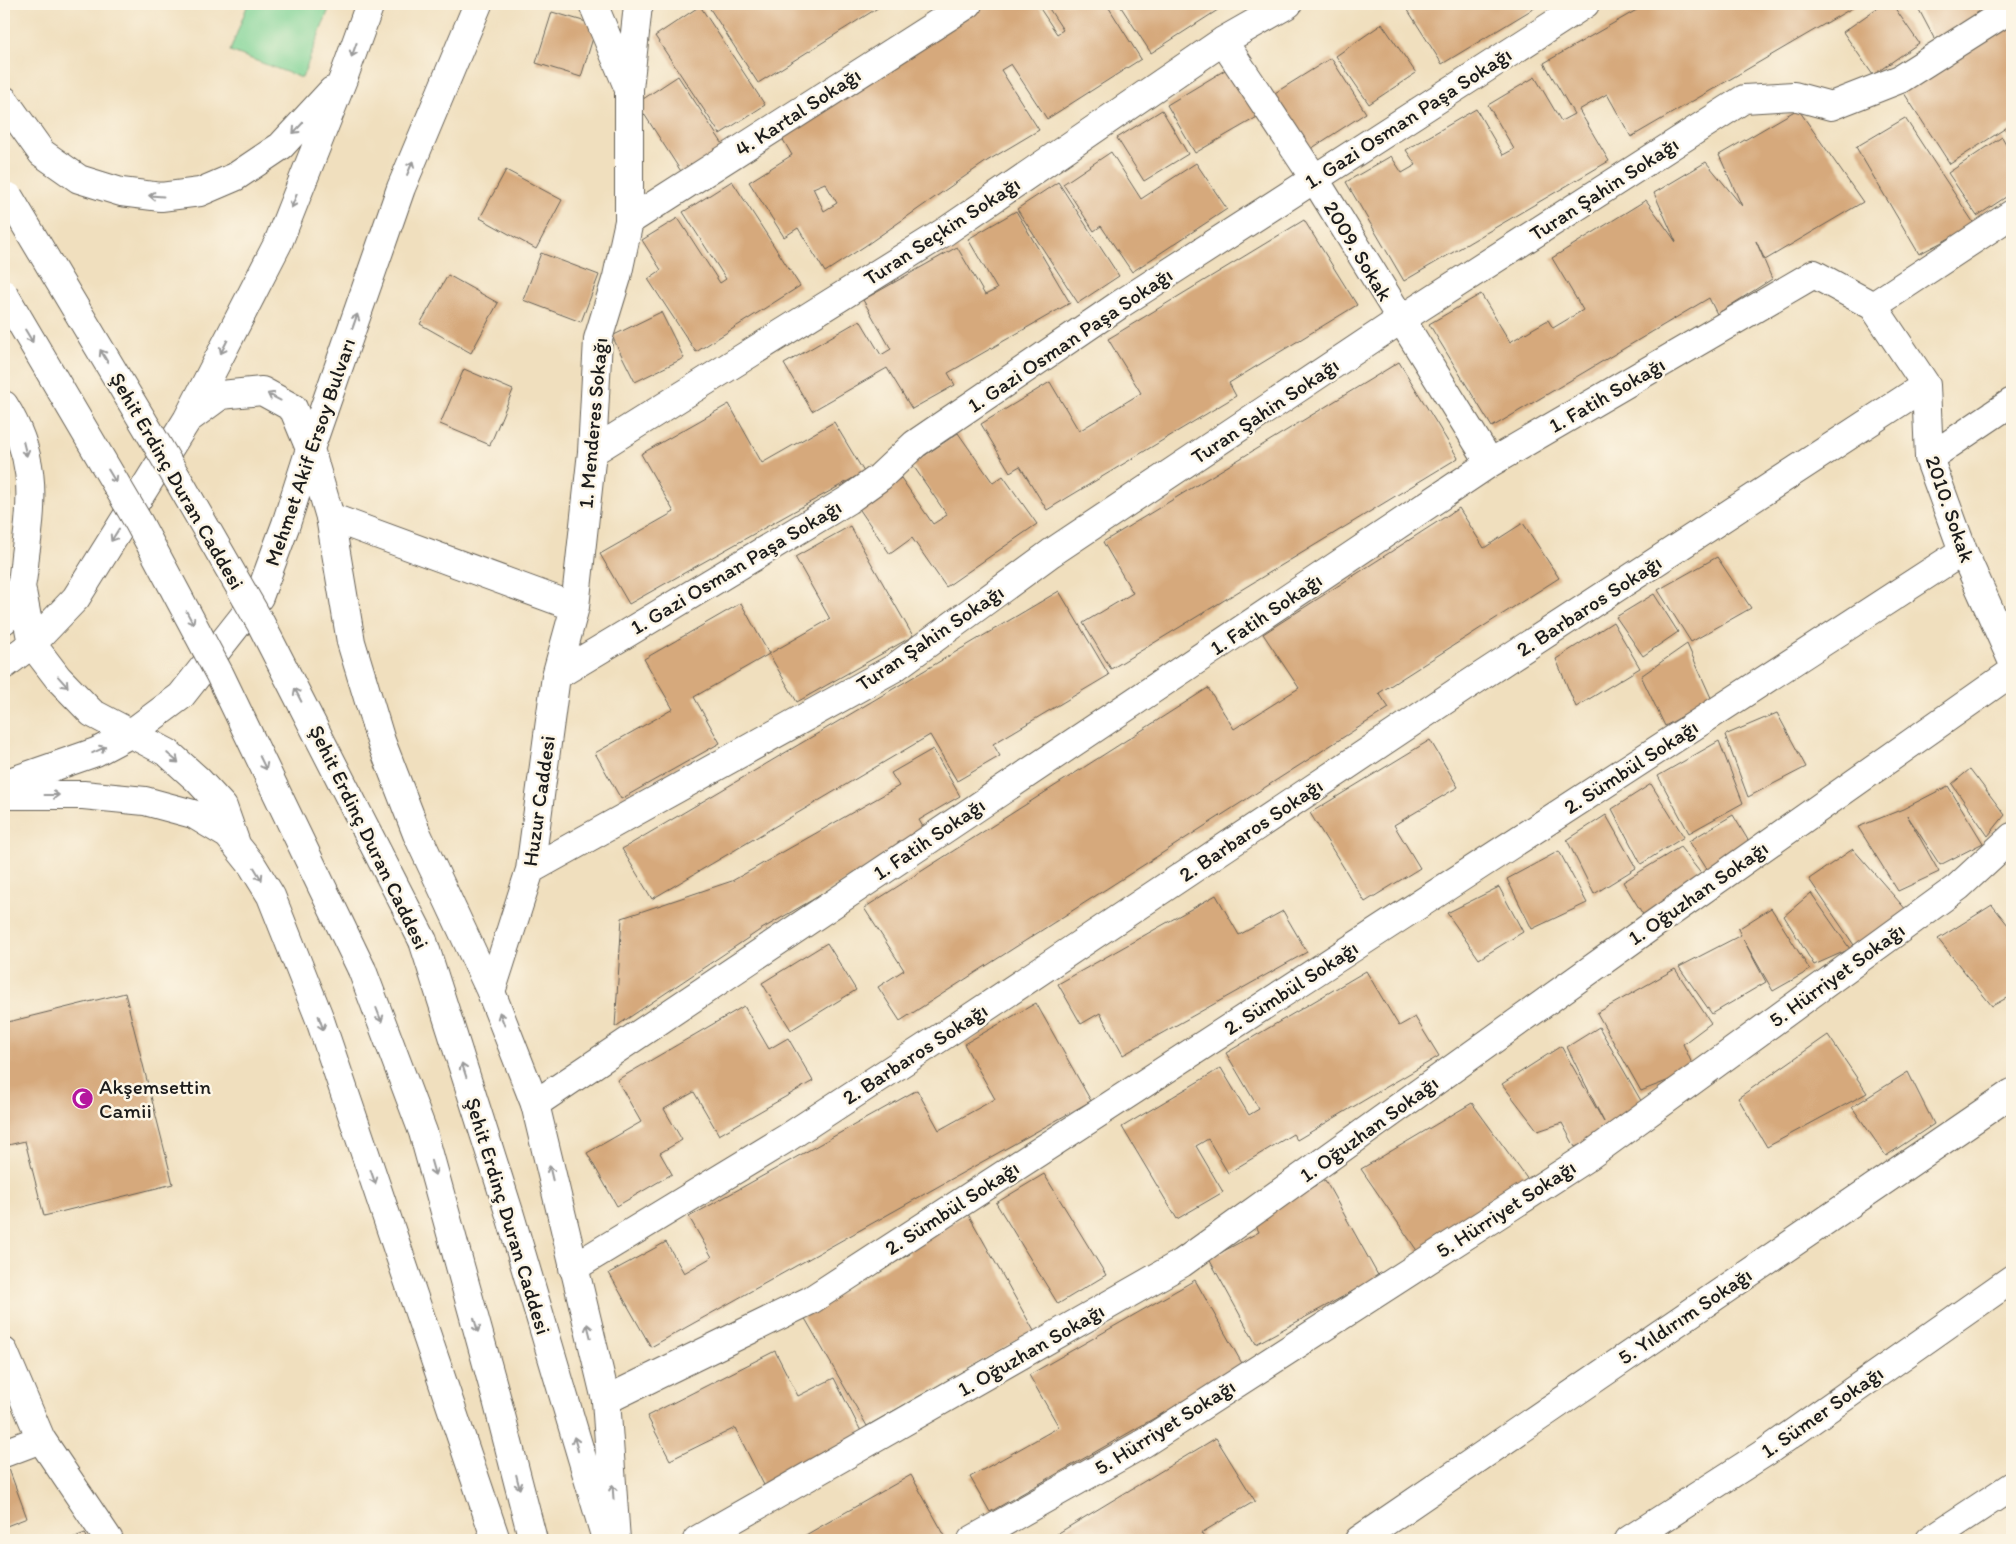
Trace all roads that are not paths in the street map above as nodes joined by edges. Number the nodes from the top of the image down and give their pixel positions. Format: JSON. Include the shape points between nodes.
{"nodes":[{"id":1,"x":370,"y":4,"type":"edge"},
{"id":2,"x":478,"y":4,"type":"edge"},
{"id":3,"x":593,"y":4,"type":"edge"},
{"id":4,"x":640,"y":4,"type":"edge"},
{"id":5,"x":968,"y":4,"type":"edge"},
{"id":6,"x":1288,"y":4,"type":"edge"},
{"id":7,"x":1585,"y":4,"type":"edge"},
{"id":8,"x":2012,"y":8,"type":"edge"},
{"id":9,"x":1223,"y":41,"type":"junction"},
{"id":10,"x":343,"y":79,"type":"junction"},
{"id":11,"x":628,"y":89,"type":"junction"},
{"id":12,"x":4,"y":100,"type":"edge"},
{"id":13,"x":1314,"y":178,"type":"junction"},
{"id":14,"x":6,"y":193,"type":"edge"},
{"id":15,"x":2012,"y":214,"type":"edge"},
{"id":16,"x":629,"y":221,"type":"junction"},
{"id":17,"x":4,"y":294,"type":"edge"},
{"id":18,"x":1873,"y":306,"type":"junction"},
{"id":19,"x":1400,"y":320,"type":"junction"},
{"id":20,"x":1926,"y":385,"type":"junction"},
{"id":21,"x":2012,"y":402,"type":"edge"},
{"id":22,"x":4,"y":405,"type":"edge"},
{"id":23,"x":187,"y":420,"type":"junction"},
{"id":24,"x":310,"y":449,"type":"junction"},
{"id":25,"x":592,"y":452,"type":"junction"},
{"id":26,"x":1929,"y":458,"type":"junction"},
{"id":27,"x":1490,"y":464,"type":"junction"},
{"id":28,"x":330,"y":517,"type":"junction"},
{"id":29,"x":1963,"y":551,"type":"junction"},
{"id":30,"x":21,"y":586,"type":"junction"},
{"id":31,"x":575,"y":606,"type":"junction"},
{"id":32,"x":4,"y":620,"type":"edge"},
{"id":33,"x":32,"y":644,"type":"junction"},
{"id":34,"x":2012,"y":660,"type":"edge"},
{"id":35,"x":4,"y":665,"type":"edge"},
{"id":36,"x":2012,"y":672,"type":"edge"},
{"id":37,"x":556,"y":676,"type":"junction"},
{"id":38,"x":130,"y":734,"type":"junction"},
{"id":39,"x":4,"y":784,"type":"edge"},
{"id":40,"x":4,"y":795,"type":"edge"},
{"id":41,"x":2012,"y":837,"type":"edge"},
{"id":42,"x":236,"y":844,"type":"junction"},
{"id":43,"x":530,"y":870,"type":"junction"},
{"id":44,"x":491,"y":992,"type":"junction"},
{"id":45,"x":2012,"y":1093,"type":"edge"},
{"id":46,"x":535,"y":1104,"type":"junction"},
{"id":47,"x":573,"y":1268,"type":"junction"},
{"id":48,"x":2012,"y":1279,"type":"edge"},
{"id":49,"x":4,"y":1352,"type":"edge"},
{"id":50,"x":606,"y":1400,"type":"junction"},
{"id":51,"x":41,"y":1439,"type":"junction"},
{"id":52,"x":4,"y":1453,"type":"edge"},
{"id":53,"x":2012,"y":1486,"type":"edge"},
{"id":54,"x":108,"y":1540,"type":"edge"},
{"id":55,"x":496,"y":1540,"type":"edge"},
{"id":56,"x":533,"y":1540,"type":"edge"},
{"id":57,"x":606,"y":1540,"type":"edge"},
{"id":58,"x":616,"y":1540,"type":"edge"},
{"id":59,"x":697,"y":1540,"type":"edge"},
{"id":60,"x":972,"y":1540,"type":"edge"},
{"id":61,"x":1358,"y":1540,"type":"edge"},
{"id":62,"x":1629,"y":1540,"type":"edge"},
{"id":63,"x":1930,"y":1540,"type":"edge"}],
"edges":[{"from":1,"to":10,"type":"street","one_way":true},
{"from":24,"to":2,"type":"street","name":"Mehmet Akif Ersoy Bulvarı","one_way":true,"via":[[401,188]]},
{"from":3,"to":11,"type":"street"},
{"from":4,"to":11,"type":"street","name":"1. Menderes Sokağı"},
{"from":5,"to":16,"type":"street","name":"4. Kartal Sokağı"},
{"from":6,"to":9,"type":"street","name":"Turan Seçkin Sokağı"},
{"from":7,"to":13,"type":"street","name":"1. Gazi Osman Paşa Sokağı"},
{"from":8,"to":19,"type":"street","name":"Turan Şahin Sokağı","via":[[1900,79],[1831,106],[1794,96],[1744,99]]},
{"from":9,"to":13,"type":"street","name":"2009. Sokak"},
{"from":9,"to":25,"type":"street","name":"Turan Seçkin Sokağı","via":[[946,231]]},
{"from":10,"to":12,"type":"street","one_way":true,"via":[[281,146],[235,177],[200,192],[162,197],[121,192],[79,179],[42,153]]},
{"from":10,"to":23,"type":"street","one_way":true,"via":[[278,243]]},
{"from":11,"to":16,"type":"street","name":"1. Menderes Sokağı"},
{"from":13,"to":19,"type":"street","name":"2009. Sokak"},
{"from":13,"to":37,"type":"street","name":"1. Gazi Osman Paşa Sokağı","via":[[1119,305],[916,444],[880,477],[848,500]]},
{"from":57,"to":14,"type":"street","name":"Şehit Erdinç Duran Caddesi","one_way":true,"bridge":true,"via":[[509,1212],[422,941],[261,624]]},
{"from":15,"to":18,"type":"street"},
{"from":16,"to":25,"type":"street","name":"1. Menderes Sokağı","via":[[617,277],[598,339]]},
{"from":17,"to":56,"type":"street","one_way":true,"bridge":true,"via":[[140,523],[220,675],[362,970],[423,1132]]},
{"from":18,"to":20,"type":"street"},
{"from":18,"to":27,"type":"street","name":"1. Fatih Sokağı","via":[[1814,274]]},
{"from":19,"to":27,"type":"street","name":"2009. Sokak"},
{"from":19,"to":43,"type":"street","name":"Turan Şahin Sokağı","via":[[1051,553],[894,668]]},
{"from":20,"to":26,"type":"street","name":"2010. Sokak"},
{"from":20,"to":47,"type":"street","name":"2. Barbaros Sokağı","via":[[1462,688],[803,1128]]},
{"from":21,"to":26,"type":"street"},
{"from":22,"to":30,"type":"street","one_way":true,"via":[[24,444],[31,479]]},
{"from":24,"to":23,"type":"street","one_way":true,"via":[[293,408],[262,391],[221,395]]},
{"from":23,"to":33,"type":"street","one_way":true,"via":[[76,598]]},
{"from":24,"to":28,"type":"street"},
{"from":24,"to":38,"type":"street","name":"Mehmet Akif Ersoy Bulvarı","via":[[260,597],[181,696]]},
{"from":25,"to":31,"type":"street","name":"1. Menderes Sokağı"},
{"from":26,"to":29,"type":"street","name":"2010. Sokak"},
{"from":27,"to":46,"type":"street","name":"1. Fatih Sokağı"},
{"from":28,"to":31,"type":"street"},
{"from":28,"to":44,"type":"street","via":[[351,642],[381,741],[417,834]]},
{"from":29,"to":34,"type":"street","name":"2010. Sokak"},
{"from":29,"to":50,"type":"street","name":"2. Sümbül Sokağı","via":[[811,1300]]},
{"from":30,"to":32,"type":"street"},
{"from":30,"to":33,"type":"street"},
{"from":31,"to":37,"type":"street","name":"Huzur Caddesi"},
{"from":33,"to":35,"type":"street"},
{"from":33,"to":38,"type":"street","one_way":true,"via":[[58,678],[92,713]]},
{"from":36,"to":59,"type":"street","name":"1. Oğuzhan Sokağı","via":[[1629,941],[1182,1263]]},
{"from":37,"to":43,"type":"street","name":"Huzur Caddesi"},
{"from":39,"to":38,"type":"street","name":"Mehmet Akif Ersoy Bulvarı","one_way":true,"via":[[96,752]]},
{"from":38,"to":42,"type":"street","one_way":true,"via":[[168,753],[198,780],[222,807]]},
{"from":40,"to":42,"type":"street","one_way":true,"via":[[83,794],[145,801],[193,814],[228,835]]},
{"from":41,"to":60,"type":"street","name":"5. Hürriyet Sokağı","via":[[1958,887],[1588,1156],[1144,1443]]},
{"from":42,"to":55,"type":"street","one_way":true,"via":[[271,896],[319,1017]]},
{"from":43,"to":44,"type":"street","name":"Huzur Caddesi"},
{"from":46,"to":44,"type":"street","one_way":true},
{"from":45,"to":61,"type":"street","name":"5. Yıldırım Sokağı"},
{"from":47,"to":46,"type":"street","one_way":true},
{"from":50,"to":47,"type":"street","one_way":true},
{"from":48,"to":62,"type":"street","name":"1. Sümer Sokağı","via":[[1766,1452]]},
{"from":49,"to":51,"type":"street"},
{"from":58,"to":50,"type":"street","one_way":true},
{"from":51,"to":52,"type":"street"},
{"from":51,"to":54,"type":"street"},
{"from":53,"to":63,"type":"street"}]}
